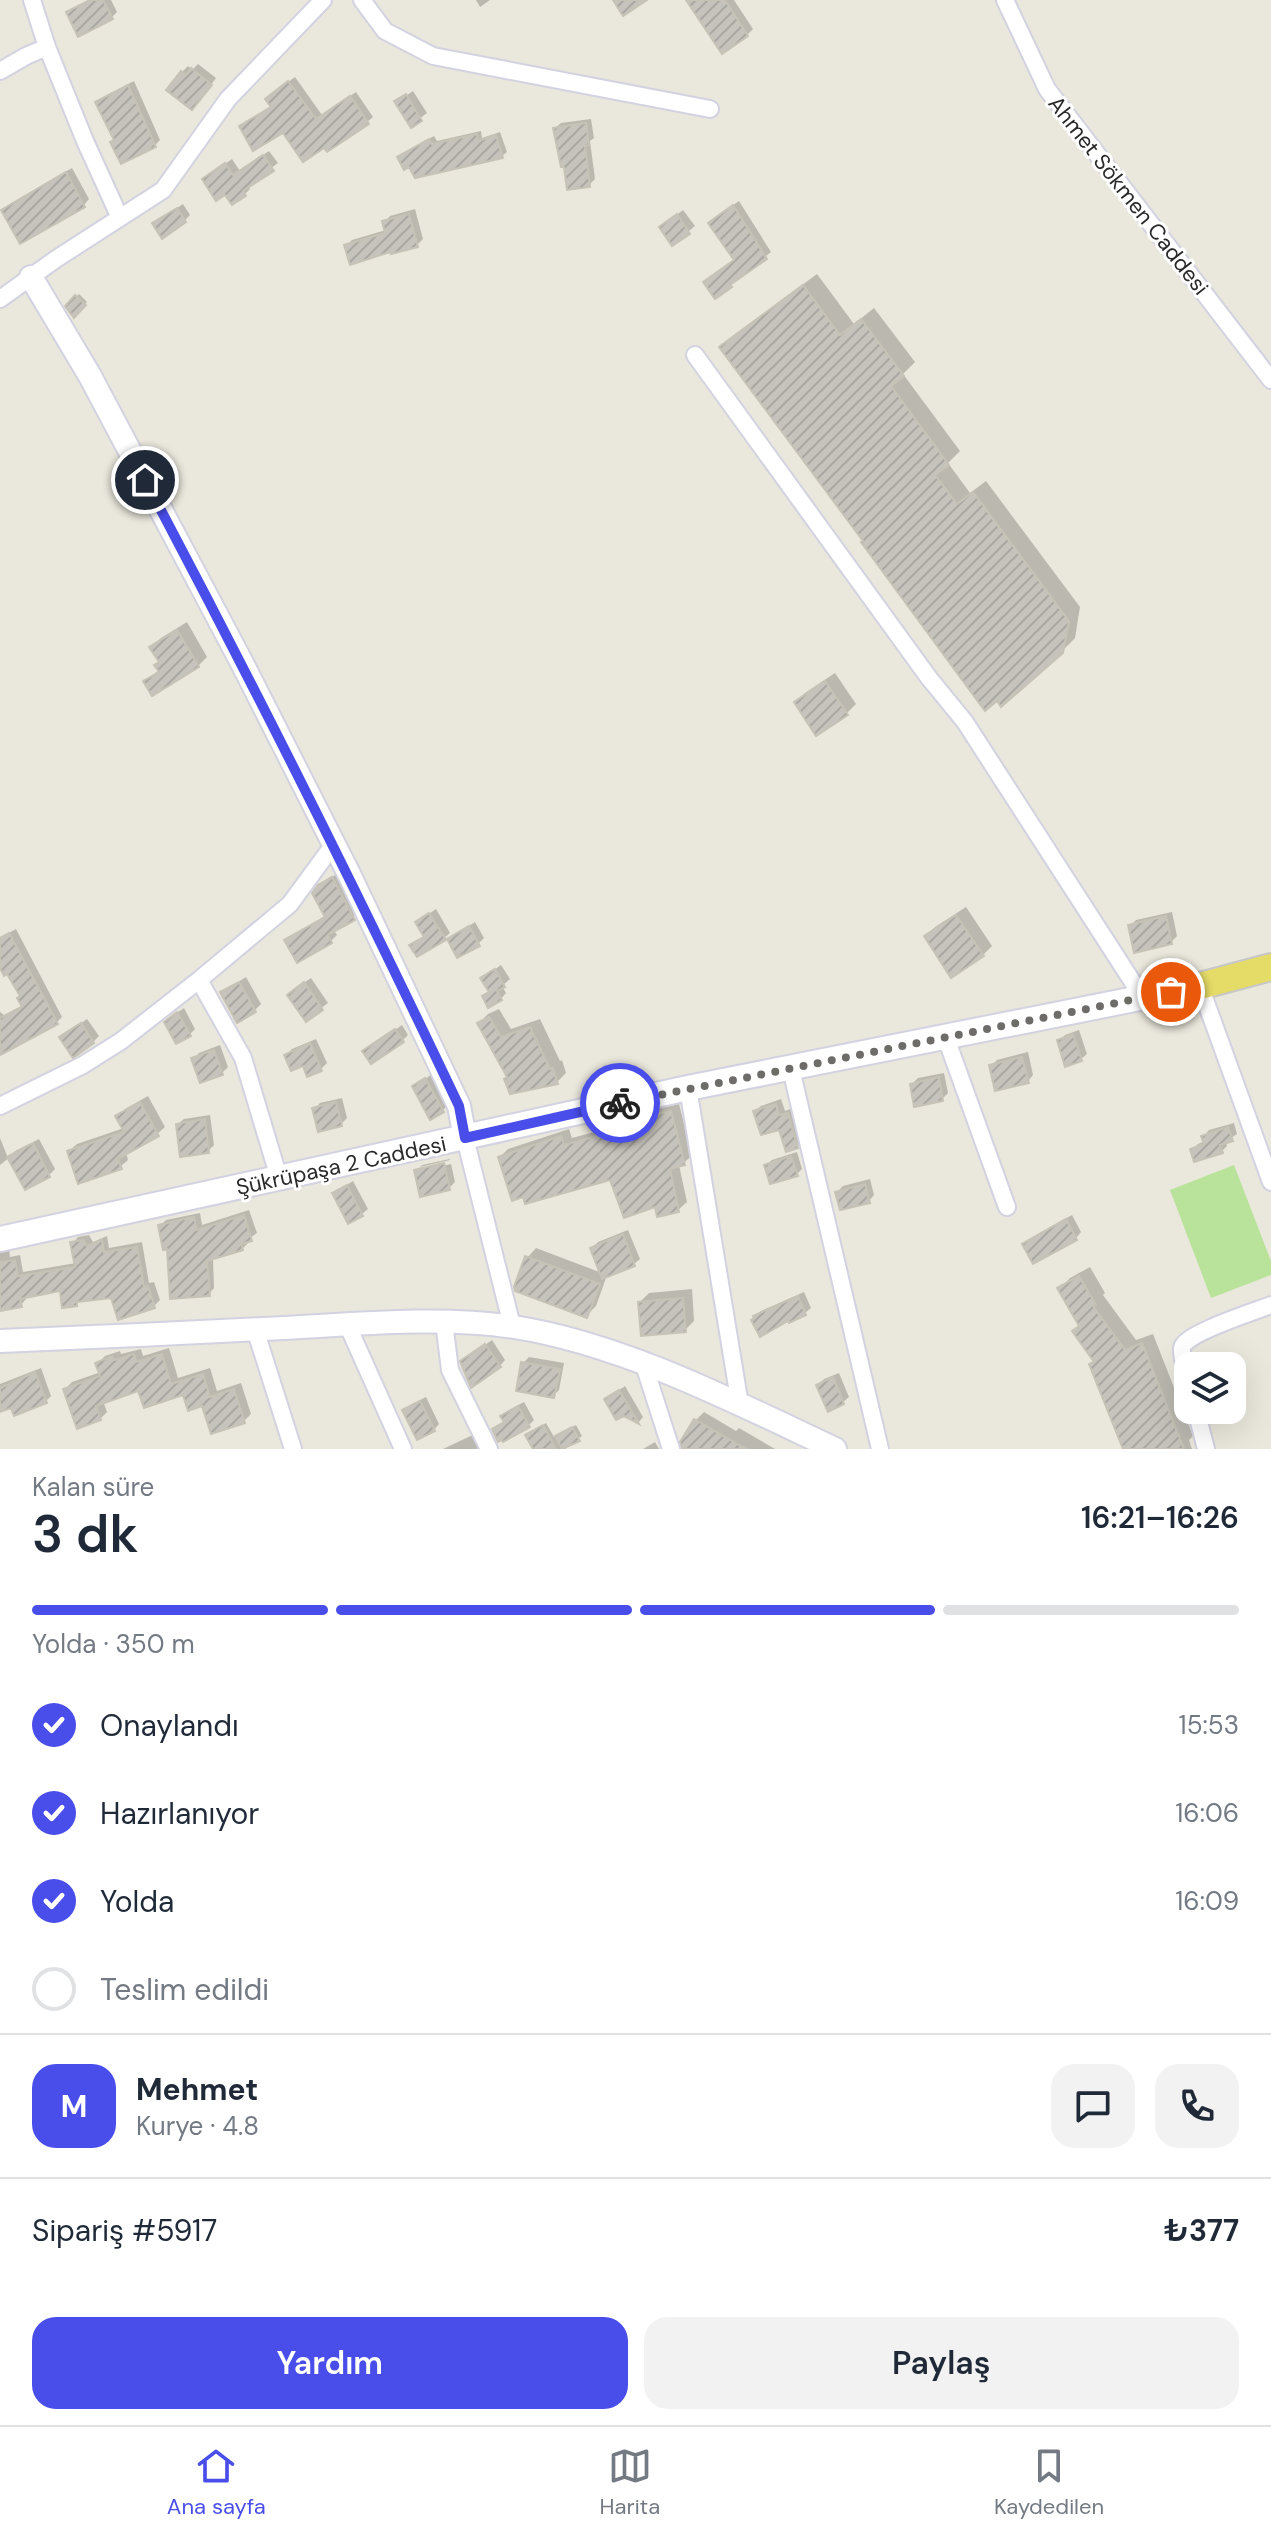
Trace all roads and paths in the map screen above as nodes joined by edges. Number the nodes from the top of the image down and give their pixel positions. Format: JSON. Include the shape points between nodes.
{"nodes":[{"id":1,"x":32,"y":0,"type":"edge"},
{"id":2,"x":323,"y":0,"type":"edge"},
{"id":3,"x":362,"y":0,"type":"edge"},
{"id":4,"x":1005,"y":0,"type":"edge"},
{"id":5,"x":47,"y":47,"type":"junction"},
{"id":6,"x":0,"y":71,"type":"edge"},
{"id":7,"x":710,"y":109,"type":"dead end"},
{"id":8,"x":120,"y":218,"type":"junction"},
{"id":9,"x":31,"y":277,"type":"junction"},
{"id":10,"x":0,"y":299,"type":"edge"},
{"id":11,"x":695,"y":355,"type":"dead end"},
{"id":12,"x":1271,"y":380,"type":"edge"},
{"id":13,"x":334,"y":844,"type":"junction"},
{"id":14,"x":1271,"y":967,"type":"edge"},
{"id":15,"x":1271,"y":974,"type":"edge"},
{"id":16,"x":199,"y":980,"type":"junction"},
{"id":17,"x":1200,"y":986,"type":"junction"},
{"id":18,"x":1143,"y":998,"type":"junction"},
{"id":19,"x":946,"y":1038,"type":"junction"},
{"id":20,"x":791,"y":1069,"type":"junction"},
{"id":21,"x":688,"y":1088,"type":"junction"},
{"id":22,"x":0,"y":1106,"type":"edge"},
{"id":23,"x":465,"y":1138,"type":"junction"},
{"id":24,"x":279,"y":1178,"type":"junction"},
{"id":25,"x":1271,"y":1182,"type":"edge"},
{"id":26,"x":1007,"y":1207,"type":"dead end"},
{"id":27,"x":0,"y":1239,"type":"edge"},
{"id":28,"x":1271,"y":1305,"type":"edge"},
{"id":29,"x":444,"y":1322,"type":"junction"},
{"id":30,"x":347,"y":1324,"type":"junction"},
{"id":31,"x":512,"y":1326,"type":"junction"},
{"id":32,"x":255,"y":1329,"type":"junction"},
{"id":33,"x":0,"y":1341,"type":"edge"},
{"id":34,"x":1183,"y":1352,"type":"edge"},
{"id":35,"x":644,"y":1365,"type":"junction"},
{"id":36,"x":740,"y":1405,"type":"junction"},
{"id":37,"x":1200,"y":1424,"type":"edge"},
{"id":38,"x":293,"y":1449,"type":"edge"},
{"id":39,"x":403,"y":1449,"type":"edge"},
{"id":40,"x":489,"y":1449,"type":"edge"},
{"id":41,"x":671,"y":1449,"type":"edge"},
{"id":42,"x":835,"y":1449,"type":"edge"},
{"id":43,"x":880,"y":1449,"type":"edge"},
{"id":44,"x":1206,"y":1449,"type":"edge"}],
"edges":[{"from":1,"to":5,"type":"street"},
{"from":2,"to":8,"type":"street","via":[[228,99],[163,190]]},
{"from":3,"to":7,"type":"street","via":[[385,31],[433,56]]},
{"from":4,"to":12,"type":"street","name":"Ahmet Sökmen Caddesi","via":[[1047,89]]},
{"from":5,"to":6,"type":"street"},
{"from":5,"to":8,"type":"street"},
{"from":8,"to":9,"type":"street"},
{"from":9,"to":10,"type":"street"},
{"from":9,"to":13,"type":"street","via":[[90,376]]},
{"from":11,"to":18,"type":"street","via":[[965,722]]},
{"from":13,"to":16,"type":"street","via":[[290,904]]},
{"from":13,"to":23,"type":"street","via":[[459,1106]]},
{"from":14,"to":17,"type":"main road"},
{"from":15,"to":17,"type":"main road"},
{"from":16,"to":22,"type":"street","via":[[121,1041]]},
{"from":16,"to":24,"type":"street","via":[[243,1058]]},
{"from":17,"to":18,"type":"main road","name":"Şükrüpaşa 2 Caddesi"},
{"from":17,"to":25,"type":"street"},
{"from":18,"to":19,"type":"main road","name":"Şükrüpaşa 2 Caddesi"},
{"from":19,"to":20,"type":"main road","name":"Şükrüpaşa 2 Caddesi"},
{"from":19,"to":26,"type":"street"},
{"from":20,"to":21,"type":"main road","name":"Şükrüpaşa 2 Caddesi"},
{"from":20,"to":43,"type":"street"},
{"from":21,"to":23,"type":"main road","name":"Şükrüpaşa 2 Caddesi"},
{"from":21,"to":36,"type":"street"},
{"from":23,"to":24,"type":"main road","name":"Şükrüpaşa 2 Caddesi"},
{"from":23,"to":31,"type":"street"},
{"from":24,"to":27,"type":"main road","name":"Şükrüpaşa 2 Caddesi"},
{"from":28,"to":34,"type":"street","via":[[1201,1332],[1185,1341]]},
{"from":29,"to":30,"type":"street"},
{"from":29,"to":31,"type":"street"},
{"from":29,"to":40,"type":"street","via":[[450,1370]]},
{"from":30,"to":32,"type":"street"},
{"from":30,"to":39,"type":"street"},
{"from":31,"to":35,"type":"street","via":[[587,1343]]},
{"from":32,"to":33,"type":"street"},
{"from":32,"to":38,"type":"street"},
{"from":35,"to":36,"type":"street"},
{"from":35,"to":41,"type":"street"},
{"from":36,"to":42,"type":"street"},
{"from":37,"to":44,"type":"street"}]}
